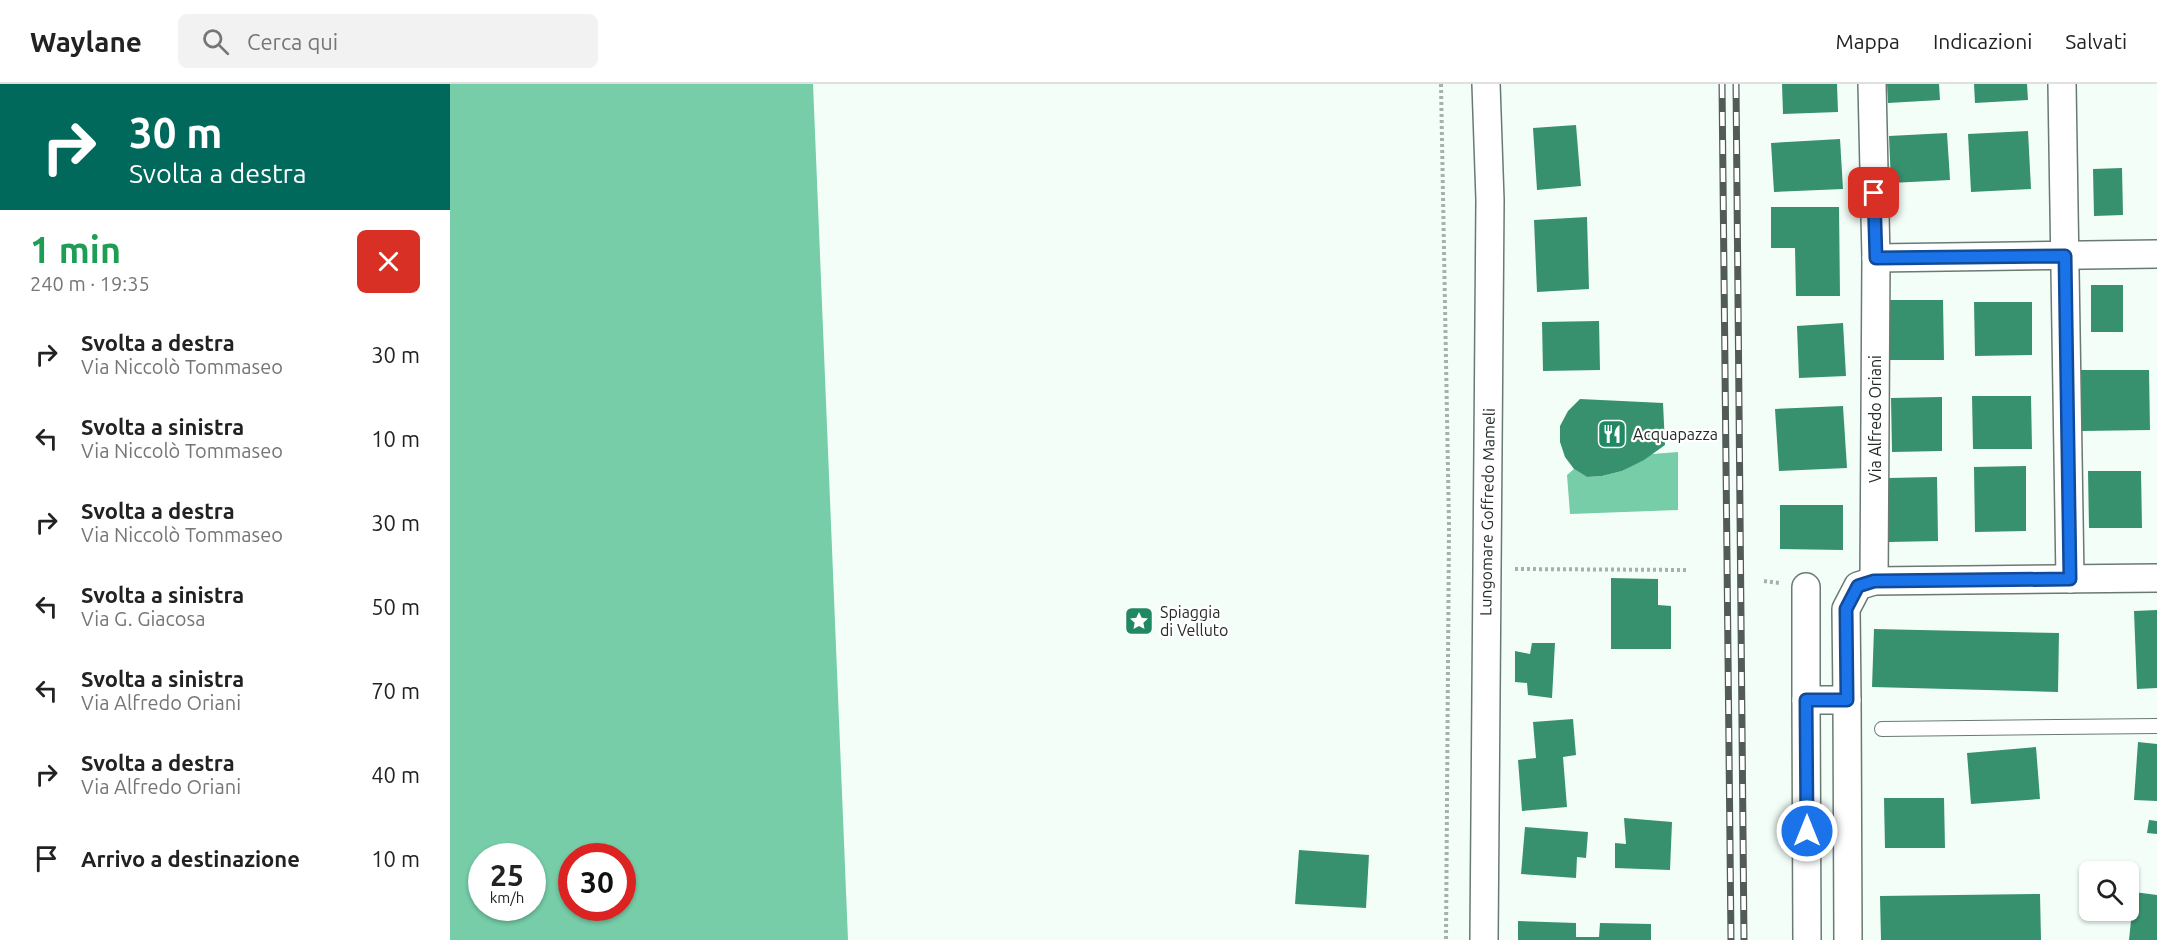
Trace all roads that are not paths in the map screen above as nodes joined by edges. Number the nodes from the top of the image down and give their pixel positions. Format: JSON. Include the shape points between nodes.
{"nodes":[{"id":1,"x":1486,"y":84,"type":"edge"},
{"id":2,"x":1872,"y":84,"type":"edge"},
{"id":3,"x":2062,"y":84,"type":"edge"},
{"id":4,"x":2157,"y":254,"type":"edge"},
{"id":5,"x":2065,"y":256,"type":"junction"},
{"id":6,"x":1876,"y":258,"type":"junction"},
{"id":7,"x":2157,"y":578,"type":"edge"},
{"id":8,"x":2070,"y":579,"type":"junction"},
{"id":9,"x":1874,"y":581,"type":"junction"},
{"id":10,"x":1806,"y":587,"type":"dead end"},
{"id":11,"x":1806,"y":700,"type":"junction"},
{"id":12,"x":1847,"y":700,"type":"junction"},
{"id":13,"x":2157,"y":726,"type":"edge"},
{"id":14,"x":1882,"y":729,"type":"dead end"},
{"id":15,"x":1484,"y":940,"type":"edge"},
{"id":16,"x":1807,"y":940,"type":"edge"},
{"id":17,"x":1848,"y":940,"type":"edge"}],
"edges":[{"from":1,"to":15,"type":"street","name":"Lungomare Goffredo Mameli","via":[[1490,200]]},
{"from":2,"to":6,"type":"street","name":"Via Alfredo Oriani"},
{"from":3,"to":5,"type":"street"},
{"from":4,"to":5,"type":"street"},
{"from":5,"to":6,"type":"street"},
{"from":5,"to":8,"type":"street"},
{"from":6,"to":9,"type":"street","name":"Via Alfredo Oriani"},
{"from":7,"to":8,"type":"street"},
{"from":8,"to":9,"type":"street"},
{"from":9,"to":12,"type":"street","via":[[1858,586],[1846,609]]},
{"from":10,"to":11,"type":"street"},
{"from":11,"to":12,"type":"street"},
{"from":11,"to":16,"type":"street"},
{"from":12,"to":17,"type":"street"},
{"from":13,"to":14,"type":"lane"}]}
